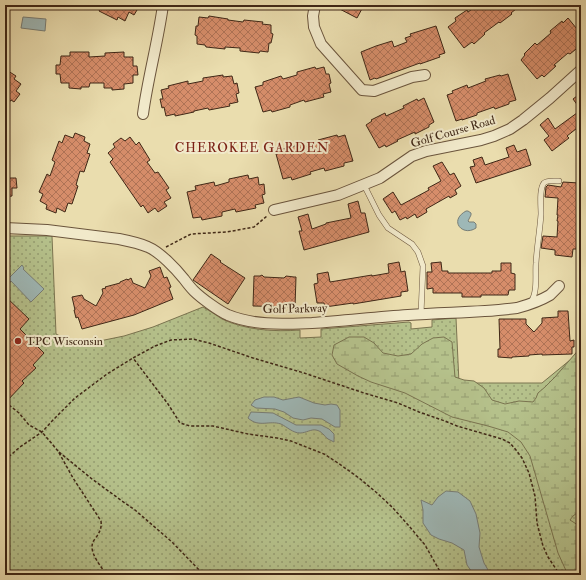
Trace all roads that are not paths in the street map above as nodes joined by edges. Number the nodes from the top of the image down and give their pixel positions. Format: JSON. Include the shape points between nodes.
{"nodes":[{"id":1,"x":163,"y":5,"type":"edge"},
{"id":2,"x":315,"y":5,"type":"edge"},
{"id":3,"x":581,"y":70,"type":"edge"},
{"id":4,"x":425,"y":75,"type":"dead end"},
{"id":5,"x":143,"y":114,"type":"dead end"},
{"id":6,"x":559,"y":181,"type":"dead end"},
{"id":7,"x":364,"y":185,"type":"junction"},
{"id":8,"x":274,"y":210,"type":"road end"},
{"id":9,"x":5,"y":228,"type":"edge"},
{"id":10,"x":559,"y":286,"type":"dead end"},
{"id":11,"x":530,"y":304,"type":"junction"},
{"id":12,"x":421,"y":314,"type":"junction"}],
"edges":[{"from":1,"to":5,"type":"street"},
{"from":2,"to":4,"type":"street","via":[[314,27],[321,44],[362,90],[374,91]]},
{"from":3,"to":7,"type":"street","name":"Golf Course Road","via":[[536,110],[510,129],[481,140],[412,156],[390,172]]},
{"from":6,"to":11,"type":"lane","via":[[545,182],[541,192],[535,293]]},
{"from":7,"to":8,"type":"street","name":"Golf Course Road","via":[[338,195]]},
{"from":7,"to":12,"type":"lane","via":[[388,228],[412,244],[418,252],[423,266]]},
{"from":9,"to":12,"type":"street","name":"Golf Parkway","via":[[47,230],[119,239],[148,246],[183,277],[194,291],[218,309],[228,315],[253,322],[339,322]]},
{"from":10,"to":11,"type":"street","name":"Golf Parkway","via":[[550,295]]},
{"from":11,"to":12,"type":"street","name":"Golf Parkway","via":[[507,309]]}]}
